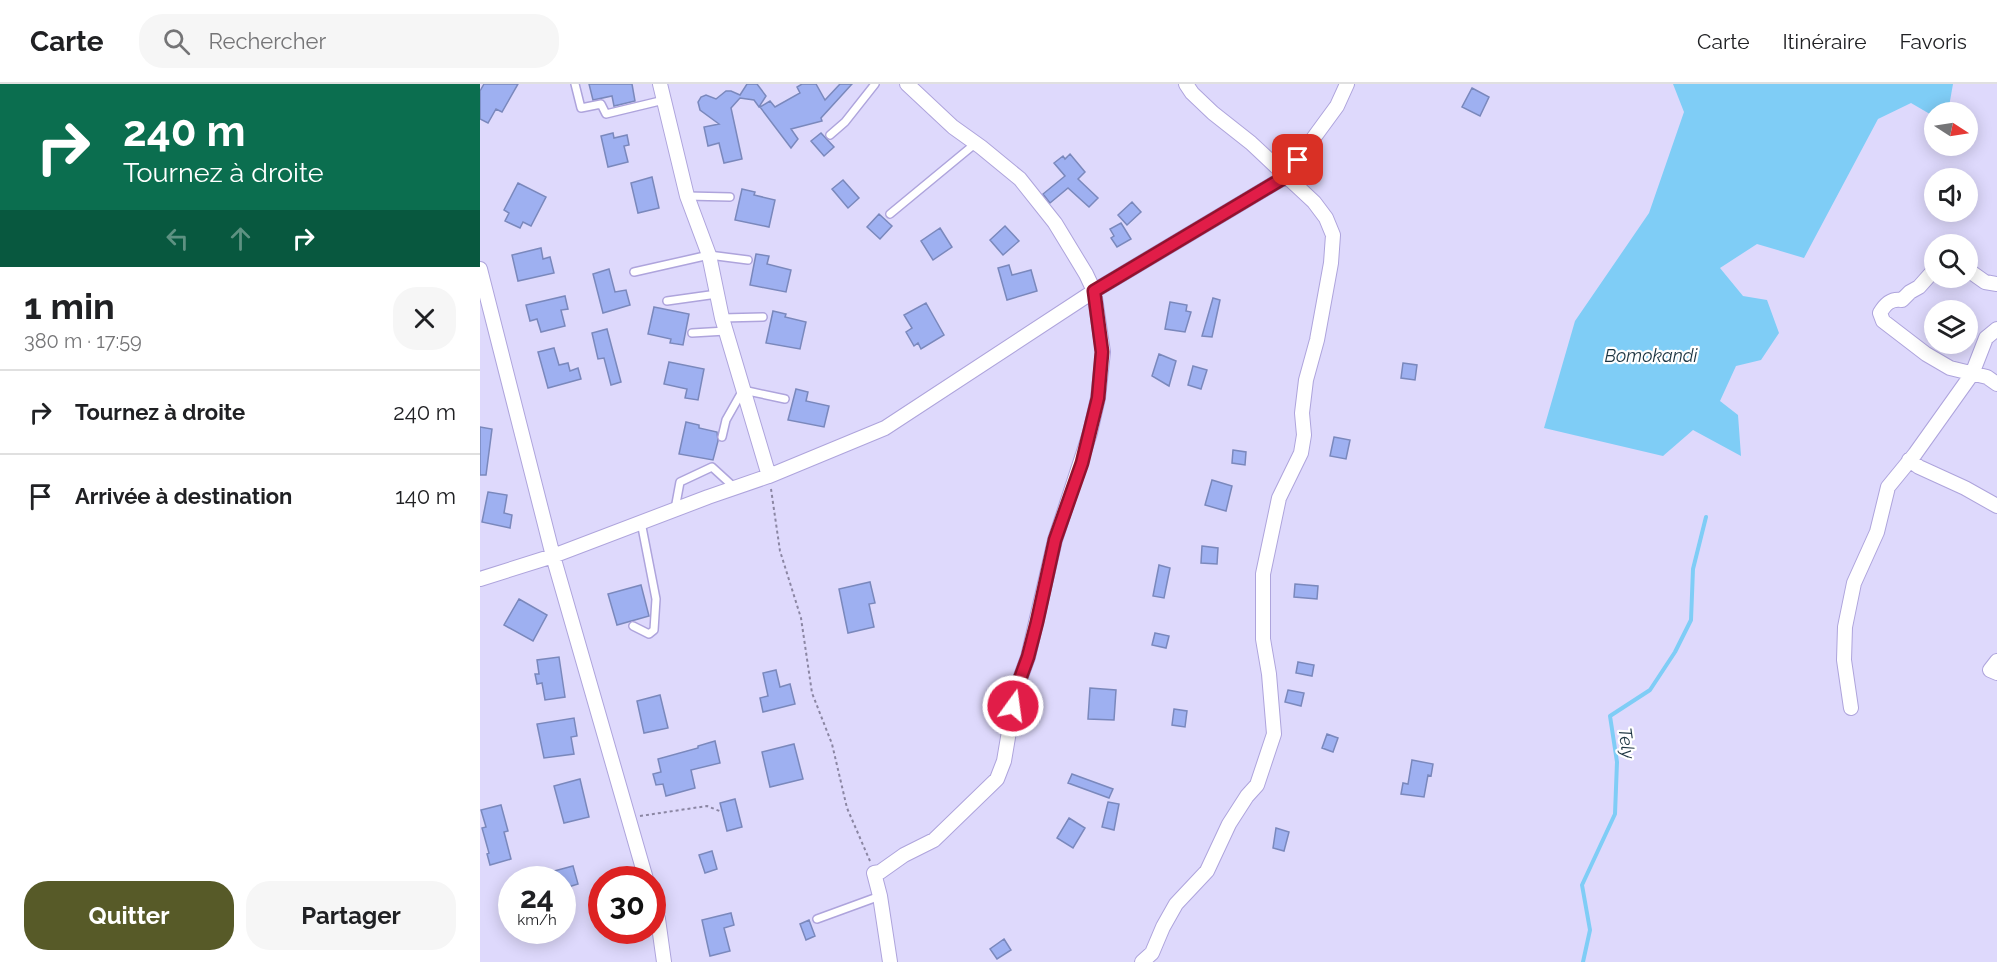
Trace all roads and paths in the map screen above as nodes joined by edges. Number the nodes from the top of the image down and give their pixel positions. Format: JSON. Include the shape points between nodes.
{"nodes":[{"id":1,"x":575,"y":84,"type":"edge"},
{"id":2,"x":660,"y":84,"type":"edge"},
{"id":3,"x":875,"y":84,"type":"edge"},
{"id":4,"x":907,"y":84,"type":"edge"},
{"id":5,"x":1186,"y":84,"type":"edge"},
{"id":6,"x":1347,"y":84,"type":"edge"},
{"id":7,"x":664,"y":100,"type":"junction"},
{"id":8,"x":830,"y":135,"type":"dead end"},
{"id":9,"x":976,"y":143,"type":"junction"},
{"id":10,"x":1285,"y":177,"type":"junction"},
{"id":11,"x":687,"y":196,"type":"junction"},
{"id":12,"x":730,"y":197,"type":"dead end"},
{"id":13,"x":890,"y":214,"type":"dead end"},
{"id":14,"x":709,"y":255,"type":"junction"},
{"id":15,"x":748,"y":260,"type":"dead end"},
{"id":16,"x":480,"y":269,"type":"edge"},
{"id":17,"x":634,"y":272,"type":"dead end"},
{"id":18,"x":1978,"y":277,"type":"edge"},
{"id":19,"x":1924,"y":281,"type":"edge"},
{"id":20,"x":1997,"y":284,"type":"edge"},
{"id":21,"x":1094,"y":291,"type":"junction"},
{"id":22,"x":717,"y":294,"type":"junction"},
{"id":23,"x":667,"y":301,"type":"dead end"},
{"id":24,"x":763,"y":317,"type":"dead end"},
{"id":25,"x":724,"y":324,"type":"junction"},
{"id":26,"x":1997,"y":330,"type":"edge"},
{"id":27,"x":692,"y":333,"type":"dead end"},
{"id":28,"x":1972,"y":374,"type":"junction"},
{"id":29,"x":1997,"y":384,"type":"edge"},
{"id":30,"x":743,"y":390,"type":"junction"},
{"id":31,"x":785,"y":399,"type":"dead end"},
{"id":32,"x":722,"y":437,"type":"dead end"},
{"id":33,"x":1909,"y":460,"type":"junction"},
{"id":34,"x":769,"y":476,"type":"junction"},
{"id":35,"x":735,"y":488,"type":"junction"},
{"id":36,"x":1997,"y":506,"type":"edge"},
{"id":37,"x":675,"y":510,"type":"junction"},
{"id":38,"x":641,"y":522,"type":"junction"},
{"id":39,"x":553,"y":556,"type":"junction"},
{"id":40,"x":480,"y":579,"type":"edge"},
{"id":41,"x":633,"y":626,"type":"dead end"},
{"id":42,"x":1997,"y":661,"type":"edge"},
{"id":43,"x":1997,"y":674,"type":"edge"},
{"id":44,"x":1851,"y":708,"type":"dead end"},
{"id":45,"x":722,"y":812,"type":"dead end"},
{"id":46,"x":629,"y":818,"type":"junction"},
{"id":47,"x":642,"y":866,"type":"edge"},
{"id":48,"x":874,"y":873,"type":"junction"},
{"id":49,"x":880,"y":896,"type":"junction"},
{"id":50,"x":817,"y":919,"type":"dead end"},
{"id":51,"x":662,"y":944,"type":"edge"},
{"id":52,"x":664,"y":962,"type":"edge"},
{"id":53,"x":890,"y":962,"type":"edge"},
{"id":54,"x":1143,"y":962,"type":"edge"}],
"edges":[{"from":1,"to":7,"type":"lane","via":[[581,108],[601,104],[606,114]]},
{"from":2,"to":7,"type":"street"},
{"from":3,"to":8,"type":"lane"},
{"from":4,"to":9,"type":"street"},
{"from":5,"to":10,"type":"street"},
{"from":6,"to":10,"type":"street","via":[[1337,106]]},
{"from":7,"to":11,"type":"street"},
{"from":9,"to":13,"type":"lane"},
{"from":9,"to":21,"type":"street","via":[[1020,179],[1039,201]]},
{"from":10,"to":21,"type":"street"},
{"from":10,"to":54,"type":"street","via":[[1314,202],[1333,235],[1317,340],[1306,380],[1304,435],[1279,498],[1263,574],[1263,639],[1274,734],[1257,785],[1229,824],[1207,871],[1176,904],[1152,953]]},
{"from":11,"to":12,"type":"lane"},
{"from":11,"to":14,"type":"street"},
{"from":14,"to":15,"type":"lane"},
{"from":14,"to":17,"type":"lane"},
{"from":14,"to":22,"type":"street"},
{"from":16,"to":39,"type":"street"},
{"from":18,"to":20,"type":"street"},
{"from":19,"to":28,"type":"street","via":[[1902,300],[1885,304],[1880,313],[1883,321],[1950,368]]},
{"from":21,"to":34,"type":"street","via":[[885,428]]},
{"from":21,"to":48,"type":"street","via":[[1102,352],[1098,398],[1082,463],[1055,540],[1028,657],[1016,690],[1004,761],[997,779],[934,840]]},
{"from":22,"to":23,"type":"lane"},
{"from":22,"to":25,"type":"street"},
{"from":24,"to":25,"type":"lane"},
{"from":25,"to":27,"type":"lane"},
{"from":25,"to":30,"type":"street"},
{"from":26,"to":28,"type":"street","via":[[1986,338]]},
{"from":28,"to":29,"type":"street"},
{"from":28,"to":33,"type":"street"},
{"from":30,"to":31,"type":"lane"},
{"from":30,"to":32,"type":"lane","via":[[726,420]]},
{"from":30,"to":34,"type":"street"},
{"from":33,"to":36,"type":"street"},
{"from":33,"to":44,"type":"street","via":[[1888,487],[1876,532],[1854,583],[1845,627],[1844,660]]},
{"from":34,"to":35,"type":"street"},
{"from":34,"to":48,"type":"path","via":[[780,551],[801,618],[812,693],[832,744],[847,808]]},
{"from":35,"to":37,"type":"street"},
{"from":35,"to":37,"type":"lane","via":[[712,467],[680,482]]},
{"from":37,"to":38,"type":"street"},
{"from":38,"to":39,"type":"street"},
{"from":38,"to":41,"type":"lane","via":[[656,599],[655,620],[654,630],[649,634]]},
{"from":39,"to":40,"type":"street"},
{"from":39,"to":46,"type":"street"},
{"from":42,"to":43,"type":"street","via":[[1990,670]]},
{"from":45,"to":46,"type":"path","via":[[707,806]]},
{"from":46,"to":47,"type":"street"},
{"from":48,"to":49,"type":"street"},
{"from":49,"to":50,"type":"lane"},
{"from":49,"to":53,"type":"street"},
{"from":51,"to":52,"type":"street"}]}
